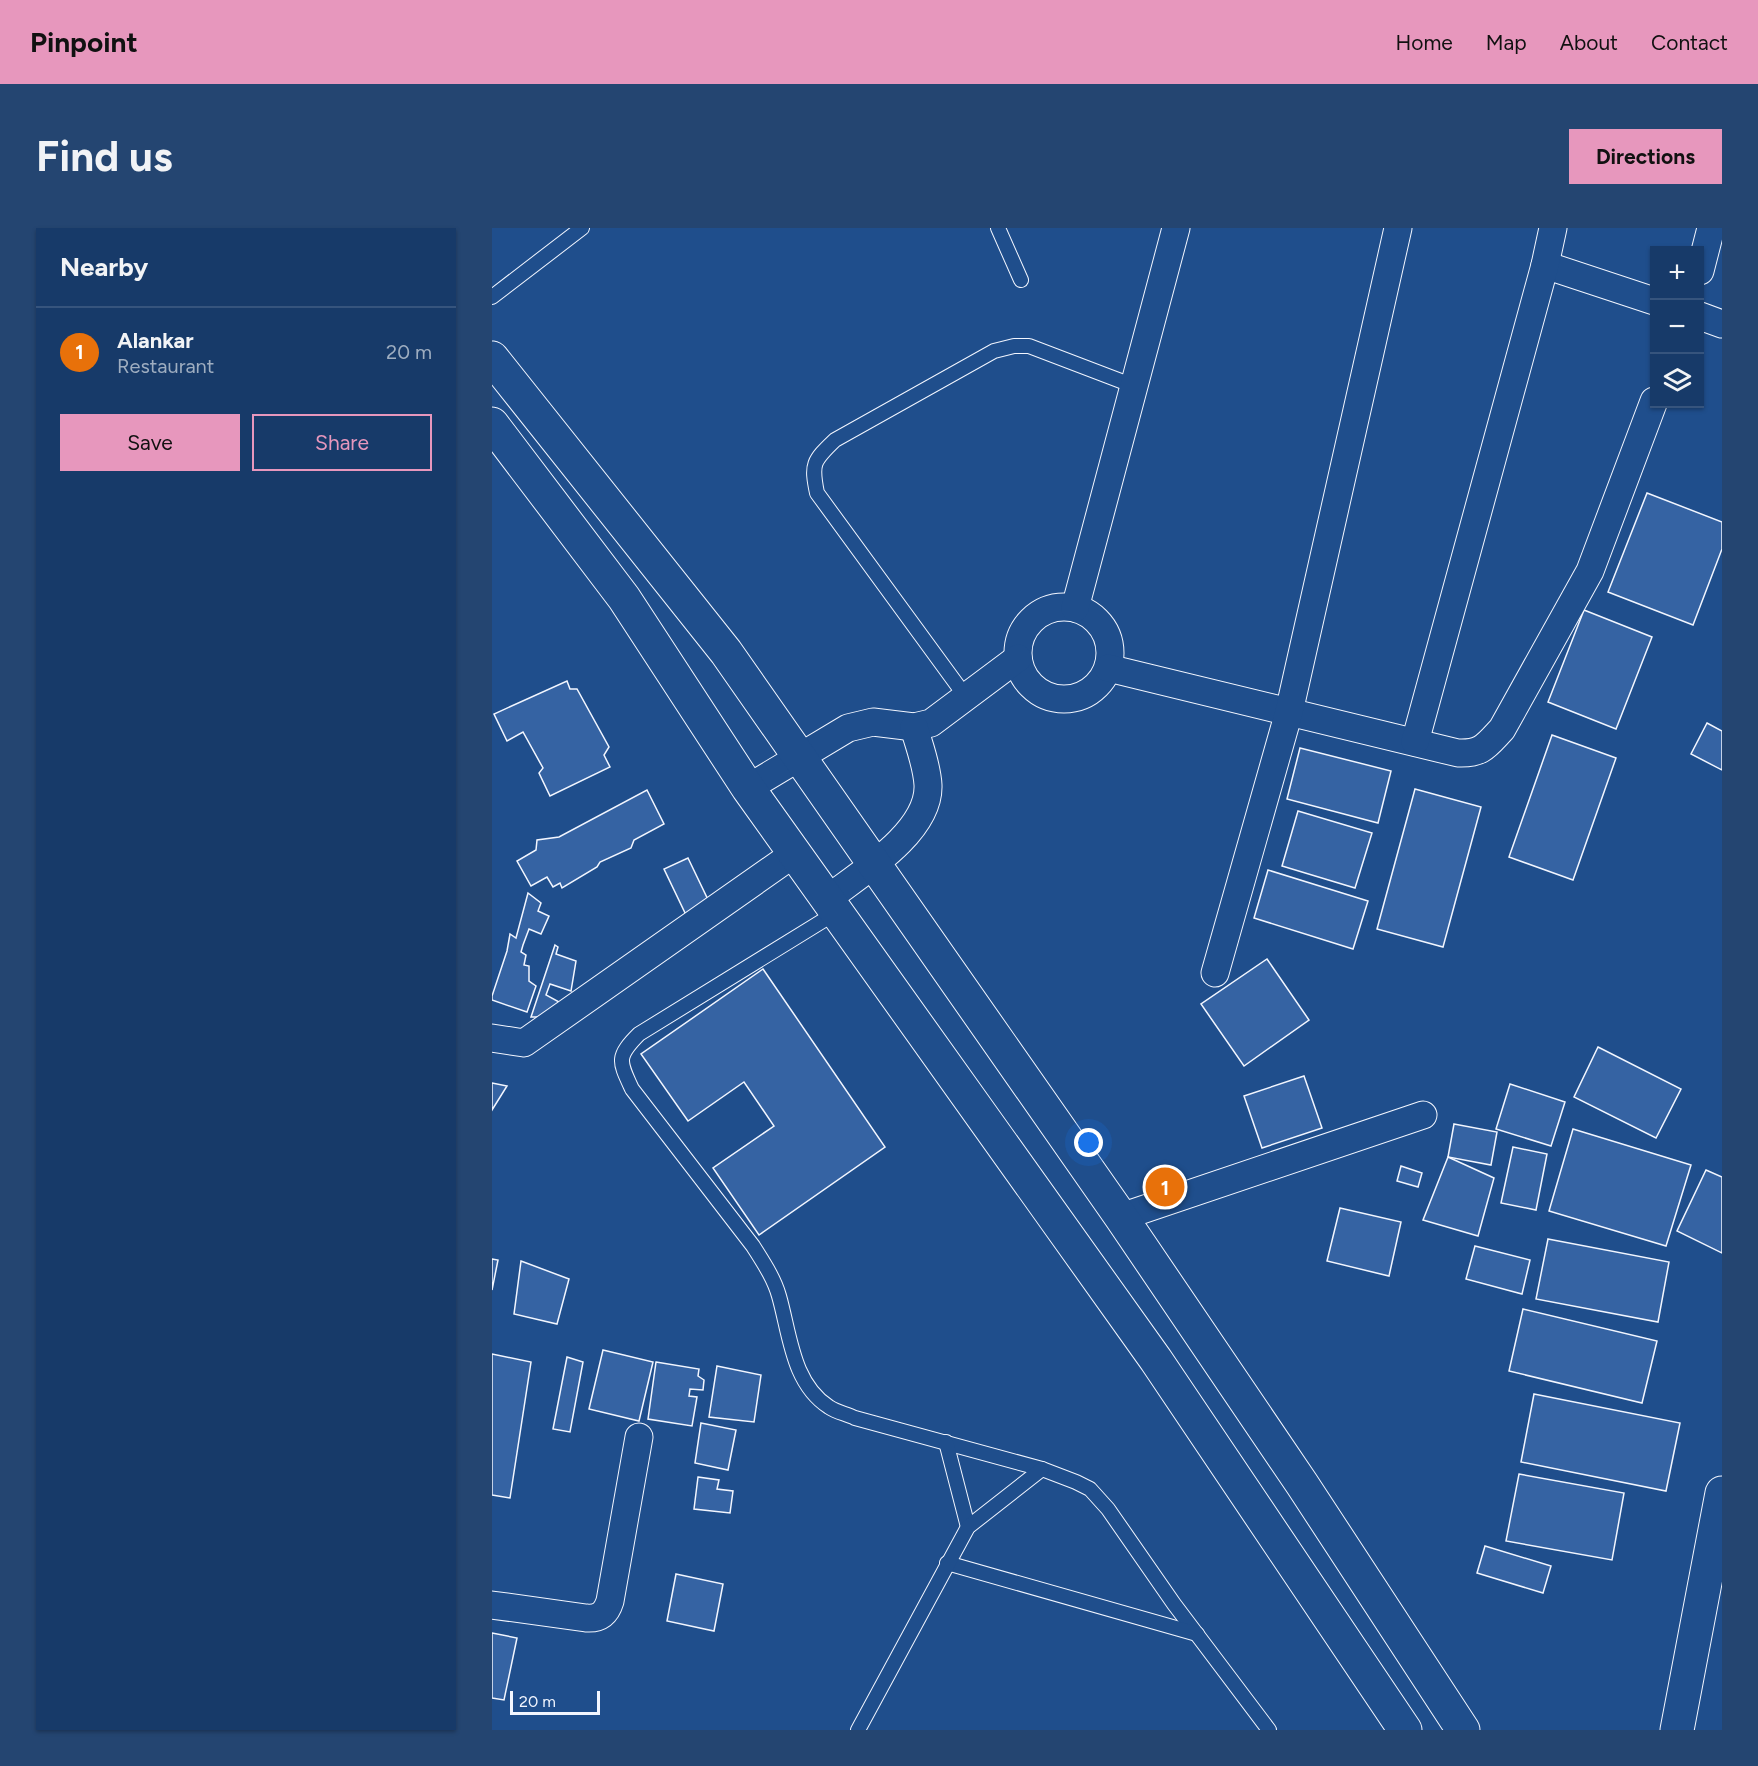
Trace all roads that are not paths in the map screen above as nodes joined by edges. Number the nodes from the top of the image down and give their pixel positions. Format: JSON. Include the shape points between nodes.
{"nodes":[{"id":1,"x":582,"y":228,"type":"edge"},
{"id":2,"x":998,"y":228,"type":"edge"},
{"id":3,"x":1176,"y":228,"type":"edge"},
{"id":4,"x":1398,"y":228,"type":"edge"},
{"id":5,"x":1554,"y":228,"type":"edge"},
{"id":6,"x":1711,"y":228,"type":"edge"},
{"id":7,"x":1704,"y":255,"type":"edge"},
{"id":8,"x":1545,"y":265,"type":"junction"},
{"id":9,"x":1022,"y":280,"type":"dead end"},
{"id":10,"x":492,"y":297,"type":"edge"},
{"id":11,"x":1651,"y":300,"type":"edge"},
{"id":12,"x":1704,"y":317,"type":"edge"},
{"id":13,"x":1722,"y":324,"type":"edge"},
{"id":14,"x":492,"y":358,"type":"edge"},
{"id":15,"x":1134,"y":386,"type":"junction"},
{"id":16,"x":1651,"y":408,"type":"edge"},
{"id":17,"x":492,"y":424,"type":"edge"},
{"id":18,"x":1075,"y":608,"type":"junction"},
{"id":19,"x":1018,"y":658,"type":"junction"},
{"id":20,"x":1108,"y":668,"type":"junction"},
{"id":21,"x":966,"y":697,"type":"junction"},
{"id":22,"x":1289,"y":712,"type":"junction"},
{"id":23,"x":914,"y":727,"type":"junction"},
{"id":24,"x":1415,"y":742,"type":"junction"},
{"id":25,"x":799,"y":756,"type":"junction"},
{"id":26,"x":748,"y":788,"type":"junction"},
{"id":27,"x":795,"y":854,"type":"junction"},
{"id":28,"x":874,"y":864,"type":"junction"},
{"id":29,"x":832,"y":906,"type":"junction"},
{"id":30,"x":1215,"y":973,"type":"dead end"},
{"id":31,"x":492,"y":1038,"type":"edge"},
{"id":32,"x":1423,"y":1115,"type":"dead end"},
{"id":33,"x":1121,"y":1217,"type":"junction"},
{"id":34,"x":639,"y":1437,"type":"dead end"},
{"id":35,"x":946,"y":1442,"type":"junction"},
{"id":36,"x":1042,"y":1469,"type":"junction"},
{"id":37,"x":1722,"y":1492,"type":"edge"},
{"id":38,"x":968,"y":1527,"type":"junction"},
{"id":39,"x":948,"y":1563,"type":"junction"},
{"id":40,"x":492,"y":1605,"type":"edge"},
{"id":41,"x":1197,"y":1634,"type":"junction"},
{"id":42,"x":858,"y":1730,"type":"edge"},
{"id":43,"x":1269,"y":1730,"type":"edge"},
{"id":44,"x":1405,"y":1730,"type":"edge"},
{"id":45,"x":1463,"y":1730,"type":"edge"},
{"id":46,"x":1677,"y":1730,"type":"edge"}],
"edges":[{"from":1,"to":10,"type":"lane"},
{"from":2,"to":9,"type":"lane"},
{"from":3,"to":15,"type":"street"},
{"from":4,"to":22,"type":"street"},
{"from":5,"to":8,"type":"street"},
{"from":6,"to":7,"type":"street"},
{"from":8,"to":11,"type":"street"},
{"from":8,"to":24,"type":"street"},
{"from":12,"to":13,"type":"street"},
{"from":14,"to":25,"type":"main road","via":[[726,652]]},
{"from":15,"to":18,"type":"street"},
{"from":15,"to":21,"type":"lane","via":[[1029,345],[1014,345],[994,351],[835,440],[821,453],[812,470],[818,493]]},
{"from":16,"to":24,"type":"street","via":[[1590,571],[1502,729],[1473,753]]},
{"from":17,"to":26,"type":"main road","via":[[624,598]]},
{"from":18,"to":19,"type":"street","via":[[1060,606],[1034,618],[1024,629]]},
{"from":18,"to":20,"type":"street","via":[[1089,614],[1108,637]]},
{"from":19,"to":20,"type":"street","via":[[1030,684],[1058,699],[1088,693]]},
{"from":19,"to":21,"type":"street"},
{"from":20,"to":22,"type":"street"},
{"from":21,"to":23,"type":"street","via":[[931,723]]},
{"from":22,"to":24,"type":"street"},
{"from":22,"to":30,"type":"street"},
{"from":23,"to":25,"type":"street","via":[[873,722],[848,728]]},
{"from":23,"to":28,"type":"street","via":[[926,766],[928,788],[924,807],[907,835]]},
{"from":25,"to":26,"type":"street"},
{"from":25,"to":28,"type":"main road"},
{"from":26,"to":27,"type":"main road"},
{"from":27,"to":29,"type":"main road"},
{"from":27,"to":31,"type":"street","via":[[524,1043]]},
{"from":28,"to":29,"type":"street"},
{"from":28,"to":33,"type":"main road"},
{"from":29,"to":35,"type":"lane","via":[[639,1034],[625,1048],[623,1068],[632,1089],[766,1267],[778,1293],[800,1374],[813,1392],[829,1407],[855,1418]]},
{"from":29,"to":44,"type":"main road","via":[[1156,1360]]},
{"from":32,"to":33,"type":"street"},
{"from":33,"to":45,"type":"main road"},
{"from":34,"to":40,"type":"street","via":[[610,1601],[603,1615],[595,1619]]},
{"from":35,"to":36,"type":"lane"},
{"from":35,"to":38,"type":"lane"},
{"from":36,"to":38,"type":"lane"},
{"from":36,"to":41,"type":"lane","via":[[1076,1482],[1100,1498]]},
{"from":37,"to":46,"type":"main road"},
{"from":38,"to":39,"type":"lane"},
{"from":39,"to":41,"type":"lane"},
{"from":39,"to":42,"type":"lane"},
{"from":41,"to":43,"type":"lane"}]}
